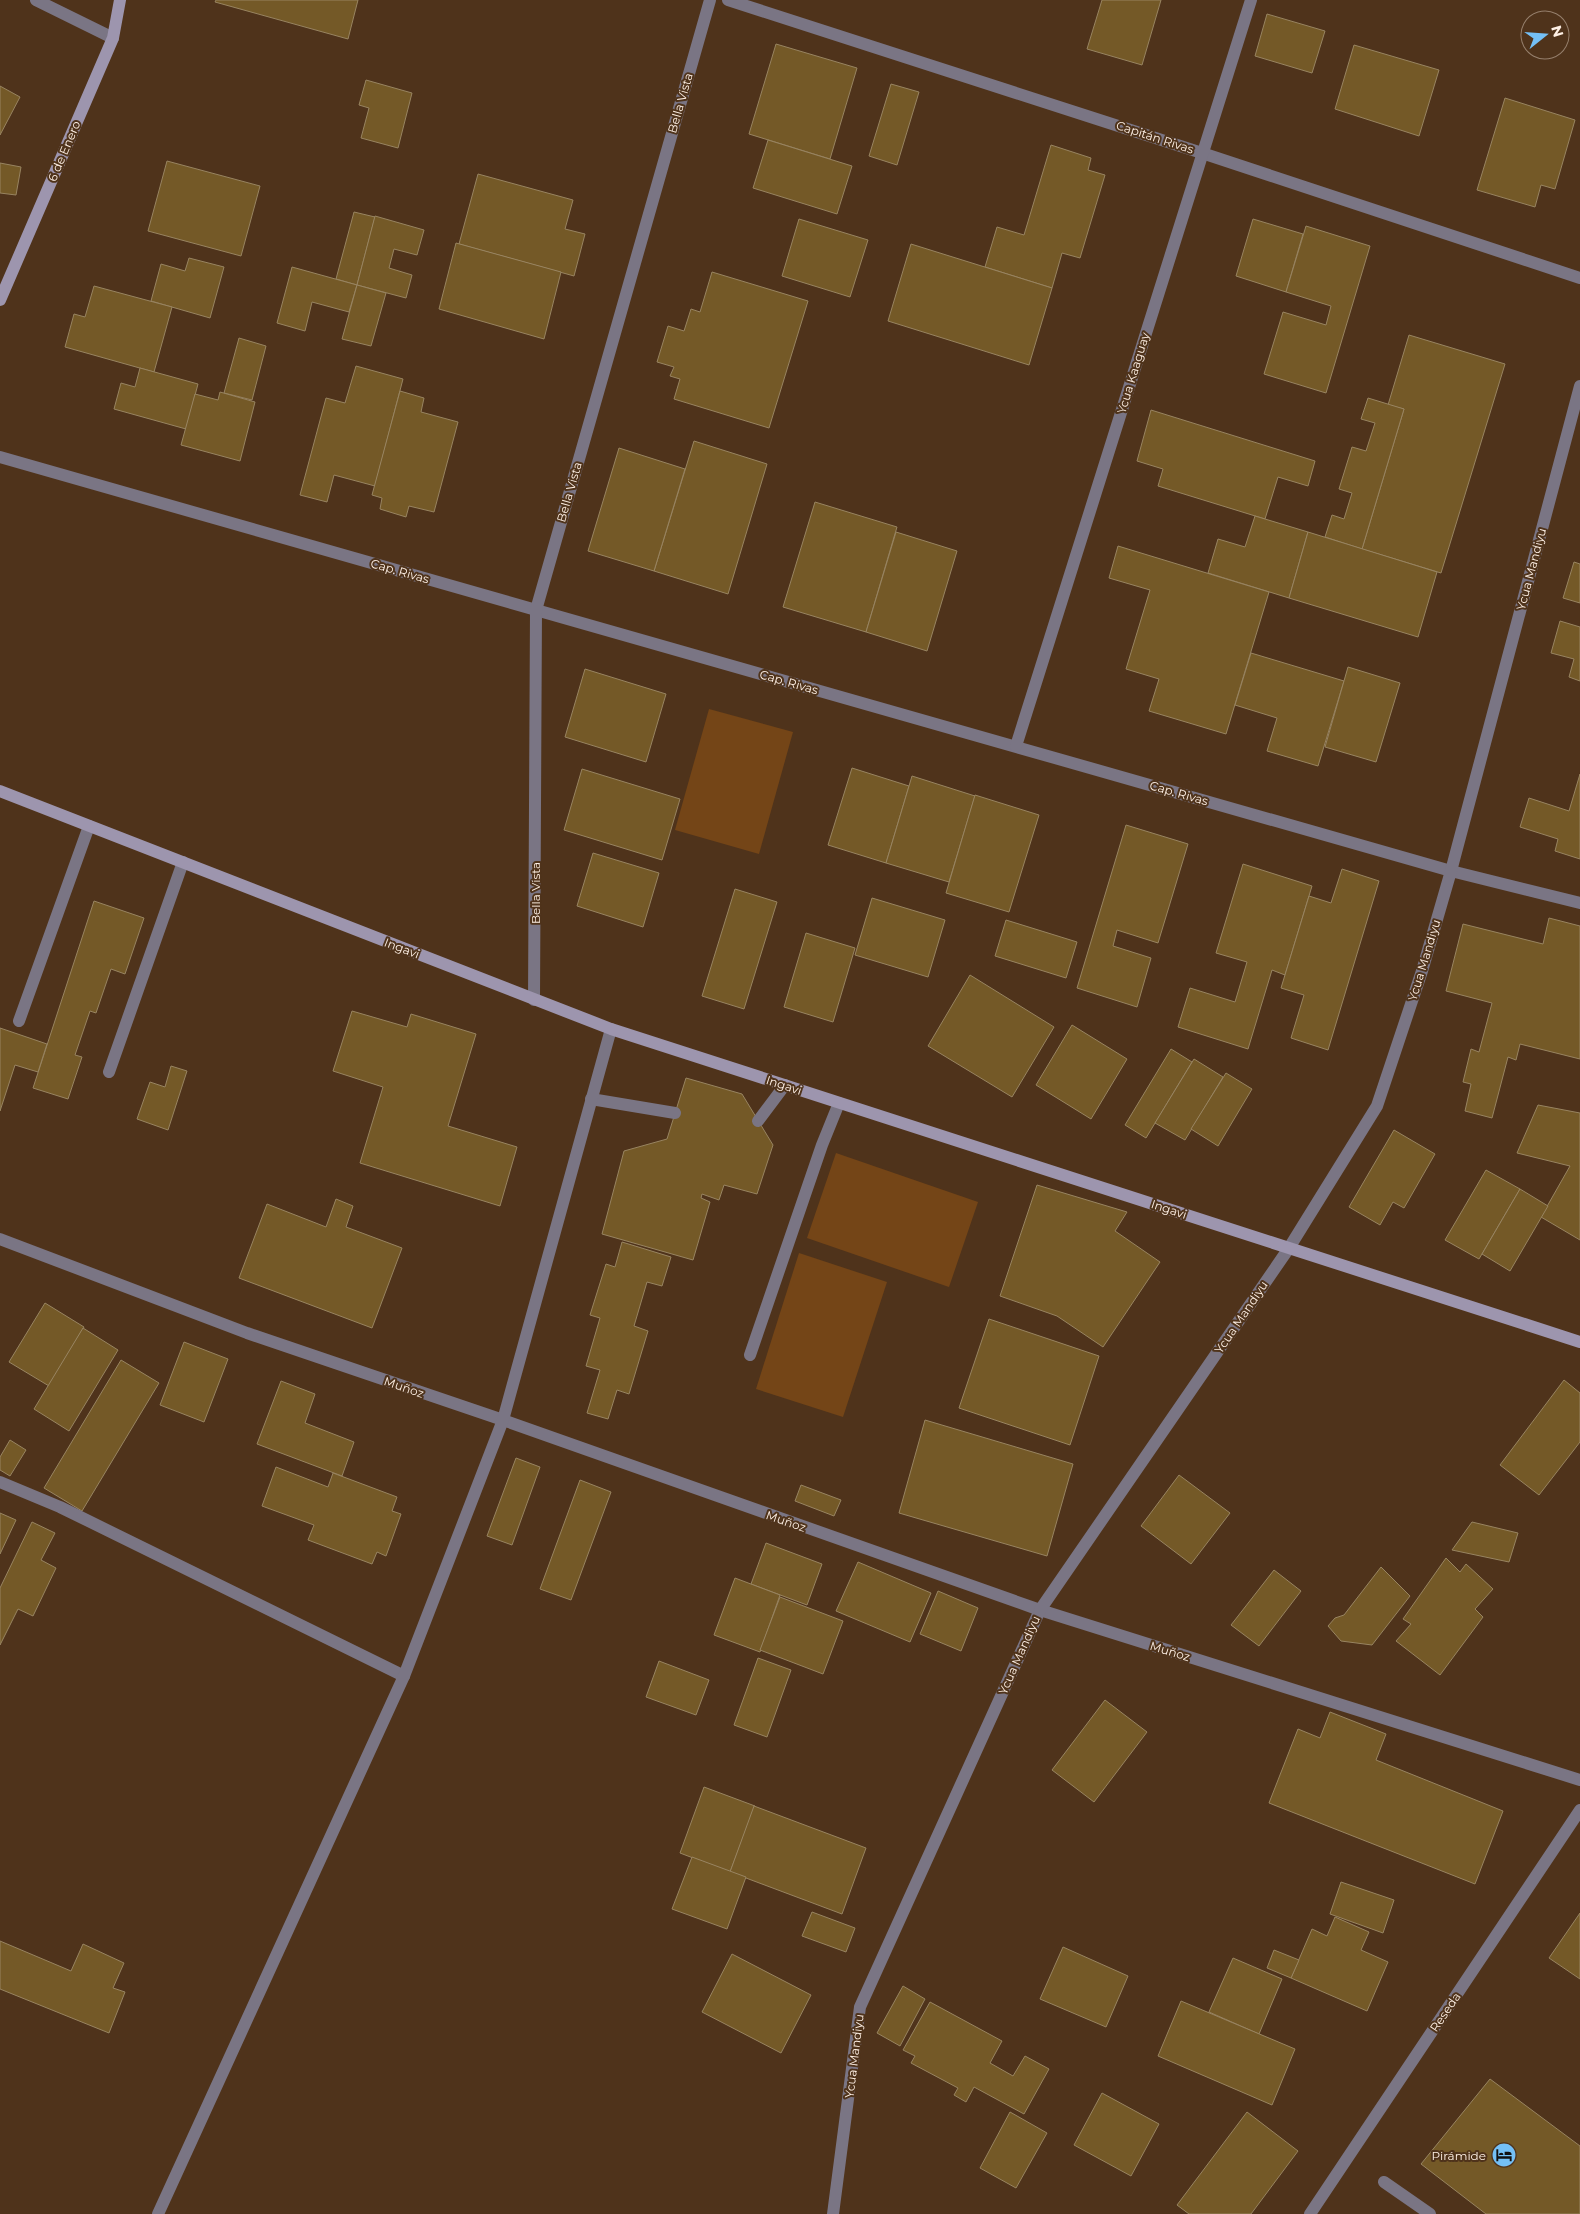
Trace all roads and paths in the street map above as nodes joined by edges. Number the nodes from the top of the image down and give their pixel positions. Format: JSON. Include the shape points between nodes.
{"nodes":[{"id":1,"x":36,"y":0,"type":"edge"},
{"id":2,"x":120,"y":0,"type":"edge"},
{"id":3,"x":710,"y":0,"type":"edge"},
{"id":4,"x":728,"y":0,"type":"edge"},
{"id":5,"x":1251,"y":0,"type":"edge"},
{"id":6,"x":114,"y":38,"type":"junction"},
{"id":7,"x":1202,"y":153,"type":"junction"},
{"id":8,"x":1580,"y":278,"type":"edge"},
{"id":9,"x":0,"y":300,"type":"edge"},
{"id":10,"x":1580,"y":386,"type":"edge"},
{"id":11,"x":0,"y":457,"type":"edge"},
{"id":12,"x":536,"y":610,"type":"junction"},
{"id":13,"x":1016,"y":746,"type":"junction"},
{"id":14,"x":0,"y":791,"type":"edge"},
{"id":15,"x":89,"y":826,"type":"junction"},
{"id":16,"x":183,"y":862,"type":"junction"},
{"id":17,"x":1451,"y":870,"type":"junction"},
{"id":18,"x":1580,"y":903,"type":"edge"},
{"id":19,"x":534,"y":1000,"type":"junction"},
{"id":20,"x":19,"y":1021,"type":"dead end"},
{"id":21,"x":611,"y":1029,"type":"junction"},
{"id":22,"x":110,"y":1072,"type":"dead end"},
{"id":23,"x":785,"y":1086,"type":"junction"},
{"id":24,"x":591,"y":1099,"type":"junction"},
{"id":25,"x":839,"y":1103,"type":"junction"},
{"id":26,"x":675,"y":1113,"type":"dead end"},
{"id":27,"x":758,"y":1121,"type":"dead end"},
{"id":28,"x":0,"y":1239,"type":"edge"},
{"id":29,"x":1288,"y":1248,"type":"junction"},
{"id":30,"x":1580,"y":1342,"type":"edge"},
{"id":31,"x":750,"y":1355,"type":"dead end"},
{"id":32,"x":503,"y":1420,"type":"junction"},
{"id":33,"x":0,"y":1482,"type":"edge"},
{"id":34,"x":1040,"y":1610,"type":"junction"},
{"id":35,"x":404,"y":1676,"type":"junction"},
{"id":36,"x":1580,"y":1780,"type":"edge"},
{"id":37,"x":1580,"y":1810,"type":"edge"},
{"id":38,"x":1384,"y":2182,"type":"dead end"},
{"id":39,"x":158,"y":2214,"type":"edge"},
{"id":40,"x":833,"y":2214,"type":"edge"},
{"id":41,"x":1310,"y":2214,"type":"edge"},
{"id":42,"x":1430,"y":2214,"type":"edge"}],
"edges":[{"from":1,"to":6,"type":"street"},
{"from":2,"to":6,"type":"main road","name":"6 de Enero"},
{"from":3,"to":12,"type":"street","name":"Bella Vista"},
{"from":4,"to":7,"type":"street","name":"Capitán Rivas"},
{"from":5,"to":7,"type":"street","name":"Ycua Kaaguay"},
{"from":6,"to":9,"type":"main road","name":"6 de Enero"},
{"from":7,"to":8,"type":"street","name":"Capitán Rivas"},
{"from":7,"to":13,"type":"street","name":"Ycua Kaaguay"},
{"from":10,"to":17,"type":"street","name":"Ycua Mandiyu"},
{"from":11,"to":12,"type":"street","name":"Cap. Rivas"},
{"from":12,"to":13,"type":"street","name":"Cap. Rivas"},
{"from":12,"to":19,"type":"street","name":"Bella Vista"},
{"from":13,"to":17,"type":"street","name":"Cap. Rivas"},
{"from":14,"to":15,"type":"main road","name":"Ingavi"},
{"from":15,"to":16,"type":"main road","name":"Ingavi"},
{"from":15,"to":20,"type":"street"},
{"from":16,"to":19,"type":"main road","name":"Ingavi"},
{"from":16,"to":22,"type":"street"},
{"from":17,"to":18,"type":"street","name":"Cap. Rivas"},
{"from":17,"to":29,"type":"street","name":"Ycua Mandiyu","via":[[1422,971],[1377,1106]]},
{"from":19,"to":21,"type":"main road","name":"Ingavi"},
{"from":21,"to":23,"type":"main road","name":"Ingavi"},
{"from":21,"to":24,"type":"street"},
{"from":23,"to":25,"type":"main road","name":"Ingavi"},
{"from":23,"to":27,"type":"street"},
{"from":24,"to":26,"type":"street"},
{"from":24,"to":32,"type":"street"},
{"from":25,"to":29,"type":"main road","name":"Ingavi"},
{"from":25,"to":31,"type":"street"},
{"from":28,"to":32,"type":"street","name":"Muñoz","via":[[247,1333]]},
{"from":29,"to":30,"type":"main road","name":"Ingavi"},
{"from":29,"to":34,"type":"street","name":"Ycua Mandiyu"},
{"from":32,"to":34,"type":"street","name":"Muñoz"},
{"from":32,"to":35,"type":"street"},
{"from":33,"to":35,"type":"street","via":[[60,1507]]},
{"from":34,"to":36,"type":"street","name":"Muñoz"},
{"from":34,"to":40,"type":"street","name":"Ycua Mandiyu","via":[[860,2006]]},
{"from":35,"to":39,"type":"street"},
{"from":37,"to":41,"type":"street","name":"Reseda"},
{"from":38,"to":42,"type":"street"}]}
